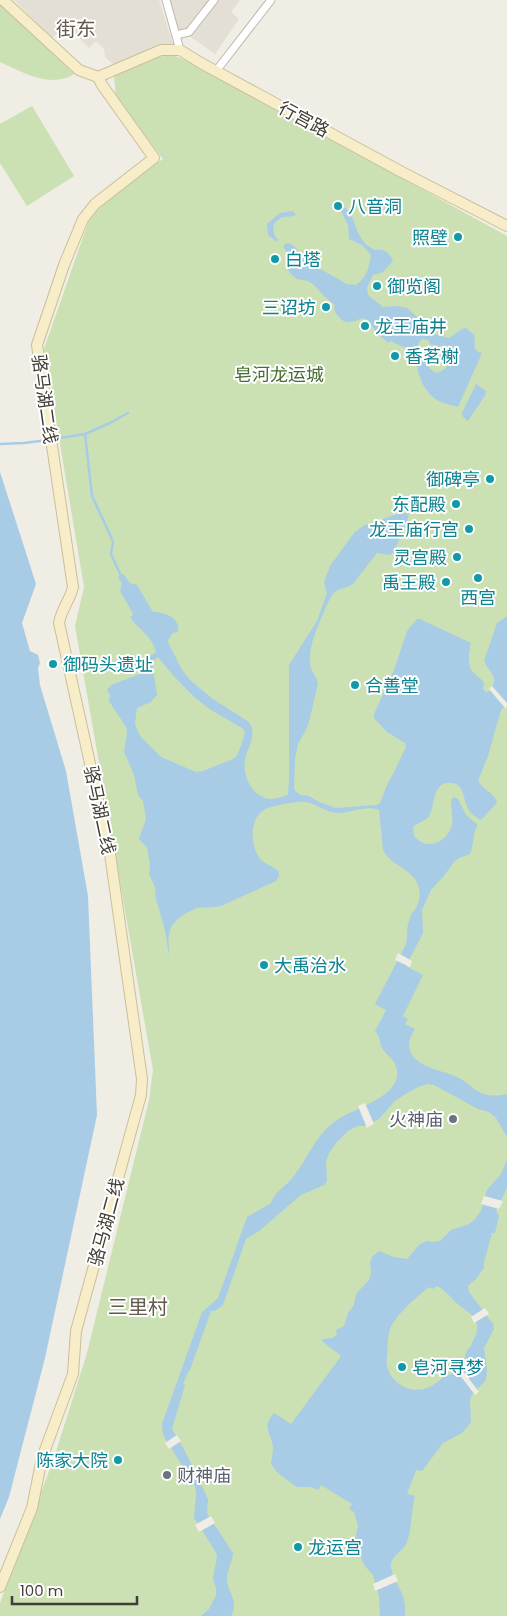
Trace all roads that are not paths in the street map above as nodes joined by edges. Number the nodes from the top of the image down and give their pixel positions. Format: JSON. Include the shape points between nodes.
{"nodes":[{"id":1,"x":3,"y":0,"type":"edge"},
{"id":2,"x":166,"y":0,"type":"edge"},
{"id":3,"x":214,"y":0,"type":"edge"},
{"id":4,"x":271,"y":0,"type":"edge"},
{"id":5,"x":176,"y":35,"type":"junction"},
{"id":6,"x":180,"y":50,"type":"junction"},
{"id":7,"x":216,"y":71,"type":"junction"},
{"id":8,"x":98,"y":77,"type":"junction"},
{"id":9,"x":507,"y":226,"type":"edge"},
{"id":10,"x":0,"y":1587,"type":"edge"}],
"edges":[{"from":1,"to":8,"type":"street","via":[[79,70]]},
{"from":2,"to":5,"type":"street"},
{"from":3,"to":5,"type":"street","via":[[189,32]]},
{"from":4,"to":7,"type":"street"},
{"from":5,"to":6,"type":"street"},
{"from":6,"to":7,"type":"street","name":"行宫路"},
{"from":6,"to":8,"type":"street","via":[[161,50]]},
{"from":7,"to":9,"type":"street","name":"行宫路"},
{"from":8,"to":10,"type":"street","name":"骆马湖二线","via":[[154,158],[88,212],[64,265],[37,345],[73,587],[59,623],[110,854],[142,1079],[141,1095],[76,1331],[74,1374],[42,1458],[32,1508]]}]}
